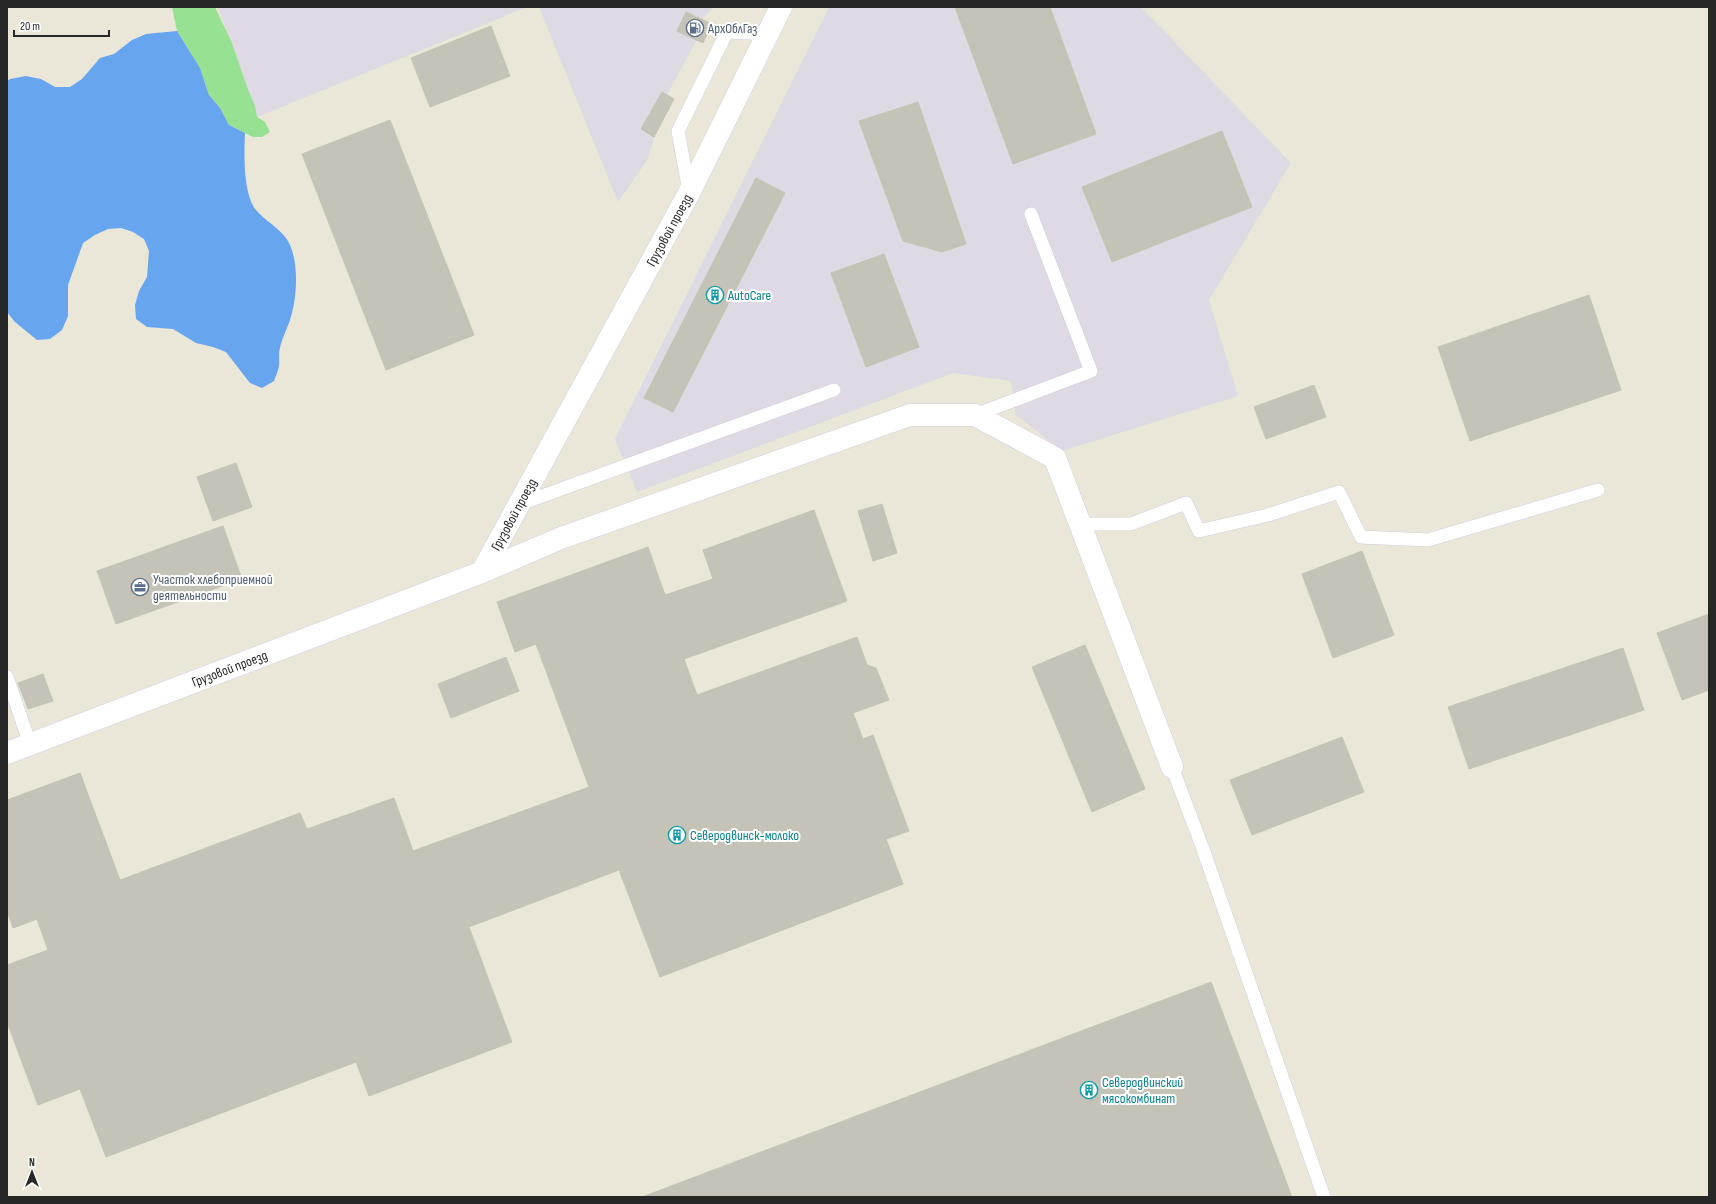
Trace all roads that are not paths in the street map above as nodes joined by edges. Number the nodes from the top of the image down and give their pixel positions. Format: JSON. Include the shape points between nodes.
{"nodes":[{"id":1,"x":781,"y":7,"type":"edge"},
{"id":2,"x":768,"y":34,"type":"junction"},
{"id":3,"x":689,"y":193,"type":"junction"},
{"id":4,"x":1030,"y":214,"type":"dead end"},
{"id":5,"x":834,"y":390,"type":"dead end"},
{"id":6,"x":975,"y":414,"type":"junction"},
{"id":7,"x":1598,"y":490,"type":"dead end"},
{"id":8,"x":520,"y":504,"type":"junction"},
{"id":9,"x":1079,"y":524,"type":"junction"},
{"id":10,"x":482,"y":572,"type":"junction"},
{"id":11,"x":7,"y":677,"type":"edge"},
{"id":12,"x":30,"y":744,"type":"junction"},
{"id":13,"x":7,"y":753,"type":"edge"},
{"id":14,"x":1172,"y":767,"type":"joint"},
{"id":15,"x":1324,"y":1197,"type":"edge"}],
"edges":[{"from":1,"to":2,"type":"street","name":"Грузовой проезд"},
{"from":2,"to":3,"type":"street","name":"Грузовой проезд"},
{"from":2,"to":3,"type":"lane","via":[[727,32],[678,131]]},
{"from":3,"to":8,"type":"street","name":"Грузовой проезд"},
{"from":4,"to":6,"type":"lane","via":[[1091,371]]},
{"from":5,"to":8,"type":"lane"},
{"from":6,"to":9,"type":"street","via":[[1055,458]]},
{"from":6,"to":10,"type":"street","via":[[910,415],[561,538]]},
{"from":7,"to":9,"type":"lane","via":[[1428,540],[1361,537],[1339,492],[1268,515],[1199,530],[1186,503],[1131,524]]},
{"from":8,"to":10,"type":"street","name":"Грузовой проезд"},
{"from":9,"to":14,"type":"street"},
{"from":10,"to":12,"type":"street","name":"Грузовой проезд"},
{"from":11,"to":12,"type":"lane"},
{"from":12,"to":13,"type":"street","name":"Грузовой проезд"},
{"from":14,"to":15,"type":"lane"}]}
